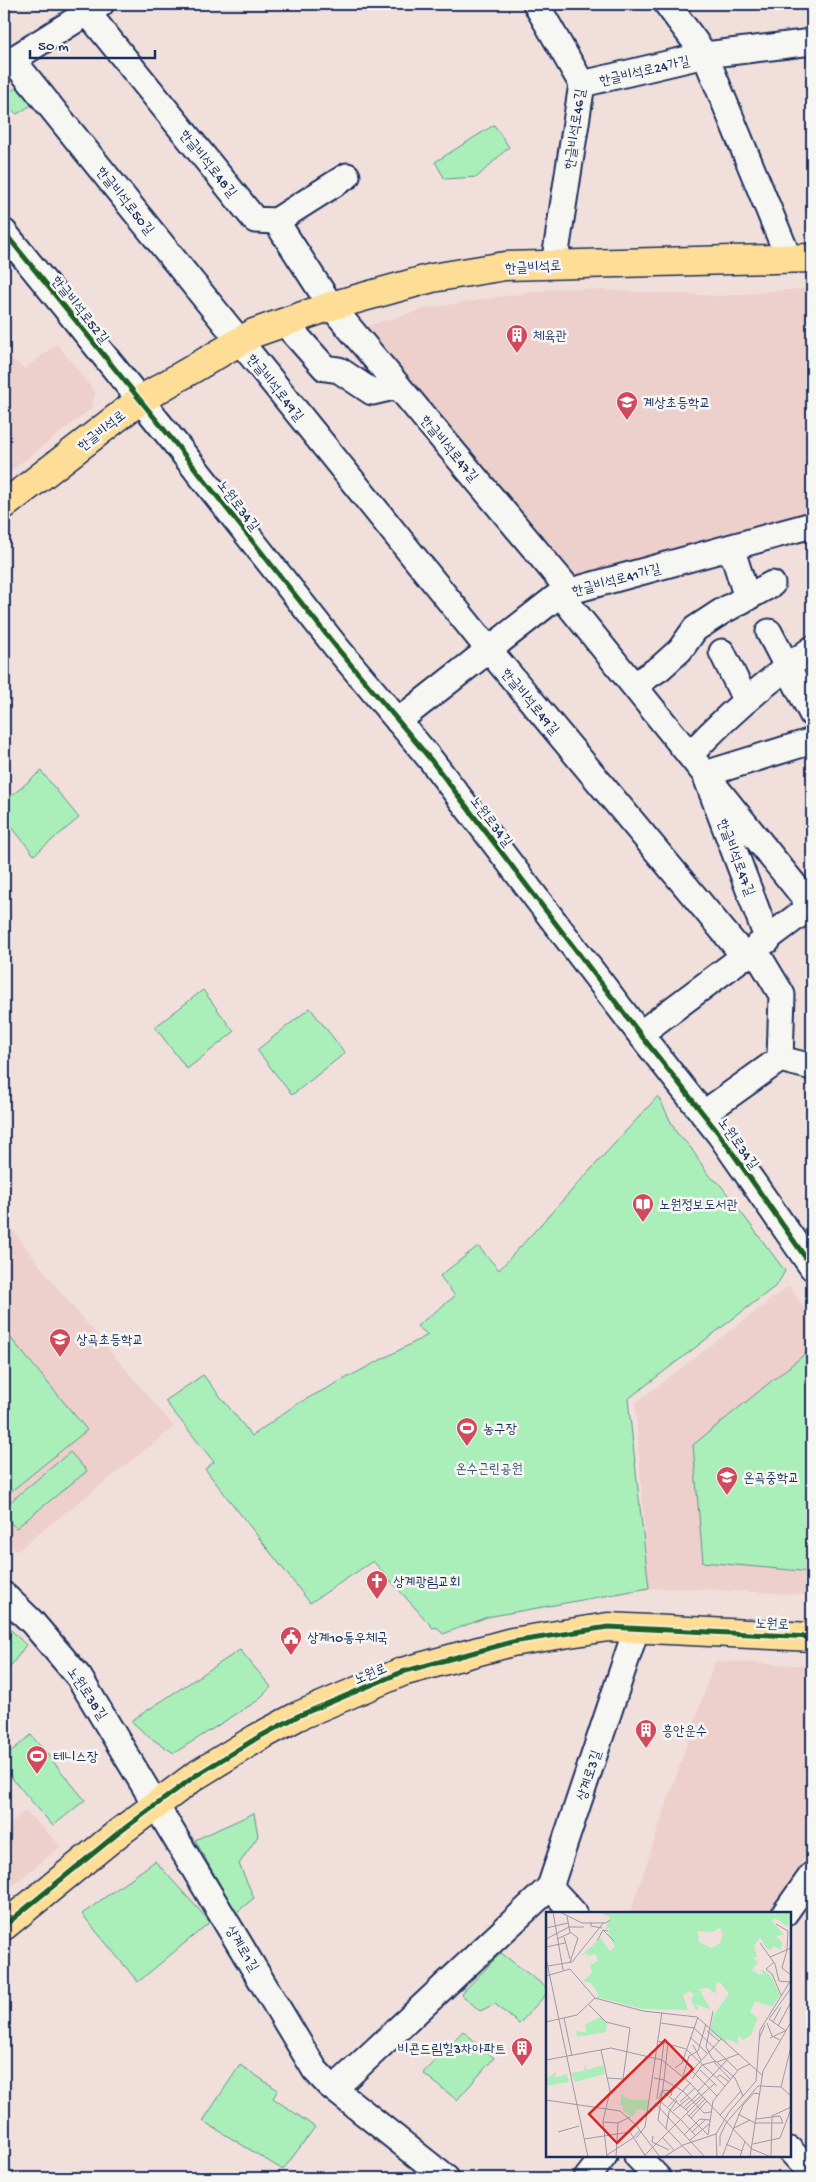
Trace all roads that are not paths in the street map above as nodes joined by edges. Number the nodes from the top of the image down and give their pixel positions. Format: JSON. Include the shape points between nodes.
{"nodes":[{"id":1,"x":536,"y":4,"type":"edge"},
{"id":2,"x":667,"y":4,"type":"edge"},
{"id":3,"x":94,"y":8,"type":"edge"},
{"id":4,"x":812,"y":42,"type":"edge"},
{"id":5,"x":705,"y":56,"type":"junction"},
{"id":6,"x":8,"y":62,"type":"edge"},
{"id":7,"x":582,"y":84,"type":"junction"},
{"id":8,"x":348,"y":176,"type":"dead end"},
{"id":9,"x":276,"y":221,"type":"junction"},
{"id":10,"x":4,"y":232,"type":"edge"},
{"id":11,"x":801,"y":259,"type":"edge"},
{"id":12,"x":554,"y":264,"type":"junction"},
{"id":13,"x":331,"y":306,"type":"junction"},
{"id":14,"x":284,"y":322,"type":"junction"},
{"id":15,"x":240,"y":341,"type":"junction"},
{"id":16,"x":398,"y":386,"type":"junction"},
{"id":17,"x":140,"y":400,"type":"junction"},
{"id":18,"x":4,"y":505,"type":"edge"},
{"id":19,"x":812,"y":525,"type":"edge"},
{"id":20,"x":731,"y":547,"type":"junction"},
{"id":21,"x":772,"y":584,"type":"dead end"},
{"id":22,"x":565,"y":592,"type":"junction"},
{"id":23,"x":747,"y":598,"type":"junction"},
{"id":24,"x":769,"y":632,"type":"dead end"},
{"id":25,"x":812,"y":649,"type":"edge"},
{"id":26,"x":489,"y":650,"type":"junction"},
{"id":27,"x":722,"y":652,"type":"dead end"},
{"id":28,"x":788,"y":667,"type":"junction"},
{"id":29,"x":634,"y":686,"type":"junction"},
{"id":30,"x":746,"y":699,"type":"junction"},
{"id":31,"x":812,"y":714,"type":"edge"},
{"id":32,"x":398,"y":721,"type":"junction"},
{"id":33,"x":812,"y":741,"type":"edge"},
{"id":34,"x":690,"y":755,"type":"junction"},
{"id":35,"x":705,"y":774,"type":"junction"},
{"id":36,"x":812,"y":906,"type":"edge"},
{"id":37,"x":756,"y":949,"type":"junction"},
{"id":38,"x":640,"y":1034,"type":"junction"},
{"id":39,"x":780,"y":1059,"type":"junction"},
{"id":40,"x":812,"y":1068,"type":"edge"},
{"id":41,"x":704,"y":1114,"type":"junction"},
{"id":42,"x":812,"y":1267,"type":"edge"},
{"id":43,"x":4,"y":1595,"type":"edge"},
{"id":44,"x":636,"y":1630,"type":"junction"},
{"id":45,"x":812,"y":1637,"type":"edge"},
{"id":46,"x":156,"y":1803,"type":"junction"},
{"id":47,"x":812,"y":1876,"type":"edge"},
{"id":48,"x":550,"y":1888,"type":"junction"},
{"id":49,"x":573,"y":1912,"type":"edge"},
{"id":50,"x":786,"y":1912,"type":"edge"},
{"id":51,"x":4,"y":1926,"type":"edge"},
{"id":52,"x":334,"y":2089,"type":"junction"},
{"id":53,"x":791,"y":2151,"type":"edge"},
{"id":54,"x":603,"y":2157,"type":"edge"},
{"id":55,"x":638,"y":2157,"type":"edge"},
{"id":56,"x":812,"y":2174,"type":"edge"},
{"id":57,"x":446,"y":2178,"type":"edge"},
{"id":58,"x":586,"y":2178,"type":"edge"},
{"id":59,"x":658,"y":2178,"type":"edge"}],
"edges":[{"from":1,"to":7,"type":"street","name":"한글비석로46길"},
{"from":2,"to":5,"type":"street","name":"한글비석로24가길"},
{"from":3,"to":6,"type":"street"},
{"from":3,"to":9,"type":"street","name":"한글비석로48길","via":[[255,220]]},
{"from":4,"to":5,"type":"street","name":"한글비석로24가길"},
{"from":5,"to":7,"type":"street","name":"한글비석로24가길"},
{"from":5,"to":11,"type":"street","name":"한글비석로"},
{"from":6,"to":15,"type":"street","name":"한글비석로50길"},
{"from":7,"to":12,"type":"street","name":"한글비석로46길"},
{"from":8,"to":9,"type":"street"},
{"from":9,"to":13,"type":"street"},
{"from":10,"to":17,"type":"street","name":"한글비석로52길"},
{"from":11,"to":12,"type":"main road","name":"한글비석로"},
{"from":12,"to":13,"type":"main road","name":"한글비석로","via":[[505,266],[432,278]]},
{"from":13,"to":14,"type":"main road","name":"한글비석로"},
{"from":13,"to":16,"type":"street","name":"한글비석로47길"},
{"from":14,"to":15,"type":"main road","name":"한글비석로"},
{"from":14,"to":16,"type":"street","via":[[325,368],[339,370],[372,392]]},
{"from":15,"to":17,"type":"main road","name":"한글비석로"},
{"from":15,"to":26,"type":"street","name":"한글비석로49길"},
{"from":16,"to":22,"type":"street","name":"한글비석로47길"},
{"from":17,"to":18,"type":"main road","name":"한글비석로"},
{"from":17,"to":32,"type":"street","name":"노원로34길"},
{"from":19,"to":20,"type":"street","name":"한글비석로41가길"},
{"from":20,"to":22,"type":"street","name":"한글비석로41가길"},
{"from":20,"to":23,"type":"street"},
{"from":21,"to":23,"type":"street"},
{"from":22,"to":26,"type":"street","name":"한글비석로41가길"},
{"from":22,"to":29,"type":"street","name":"한글비석로47길"},
{"from":23,"to":29,"type":"street","via":[[695,629],[673,656]]},
{"from":24,"to":28,"type":"street"},
{"from":25,"to":28,"type":"street"},
{"from":26,"to":32,"type":"street","name":"한글비석로41가길"},
{"from":26,"to":37,"type":"street","name":"한글비석로49길"},
{"from":27,"to":30,"type":"street"},
{"from":28,"to":30,"type":"street"},
{"from":28,"to":31,"type":"street"},
{"from":29,"to":34,"type":"street","name":"한글비석로47길"},
{"from":30,"to":34,"type":"street"},
{"from":32,"to":38,"type":"street","name":"노원로34길"},
{"from":33,"to":35,"type":"street"},
{"from":34,"to":35,"type":"street","name":"한글비석로47길"},
{"from":35,"to":36,"type":"street","name":"한글비석로47길"},
{"from":35,"to":37,"type":"street","name":"한글비석로47길"},
{"from":36,"to":37,"type":"street","name":"한글비석로47길"},
{"from":37,"to":38,"type":"street"},
{"from":37,"to":39,"type":"street","name":"한글비석로47길","via":[[782,995]]},
{"from":38,"to":41,"type":"street","name":"노원로34길"},
{"from":39,"to":40,"type":"street"},
{"from":39,"to":41,"type":"street","name":"노원로34길"},
{"from":41,"to":42,"type":"street","name":"노원로34길"},
{"from":43,"to":46,"type":"street","name":"노원로38길","via":[[79,1677]]},
{"from":44,"to":45,"type":"main road","name":"노원로"},
{"from":44,"to":46,"type":"main road","name":"노원로","via":[[608,1627],[512,1642],[402,1672],[298,1716],[226,1757]]},
{"from":44,"to":48,"type":"street","name":"상계로3길"},
{"from":46,"to":51,"type":"main road","name":"노원로"},
{"from":46,"to":52,"type":"street","name":"상계로1길","via":[[315,2070]]},
{"from":47,"to":50,"type":"street"},
{"from":48,"to":49,"type":"street"},
{"from":48,"to":52,"type":"street"},
{"from":52,"to":57,"type":"street","name":"상계로1길"},
{"from":53,"to":56,"type":"street"},
{"from":54,"to":58,"type":"street"},
{"from":55,"to":59,"type":"street"}]}
